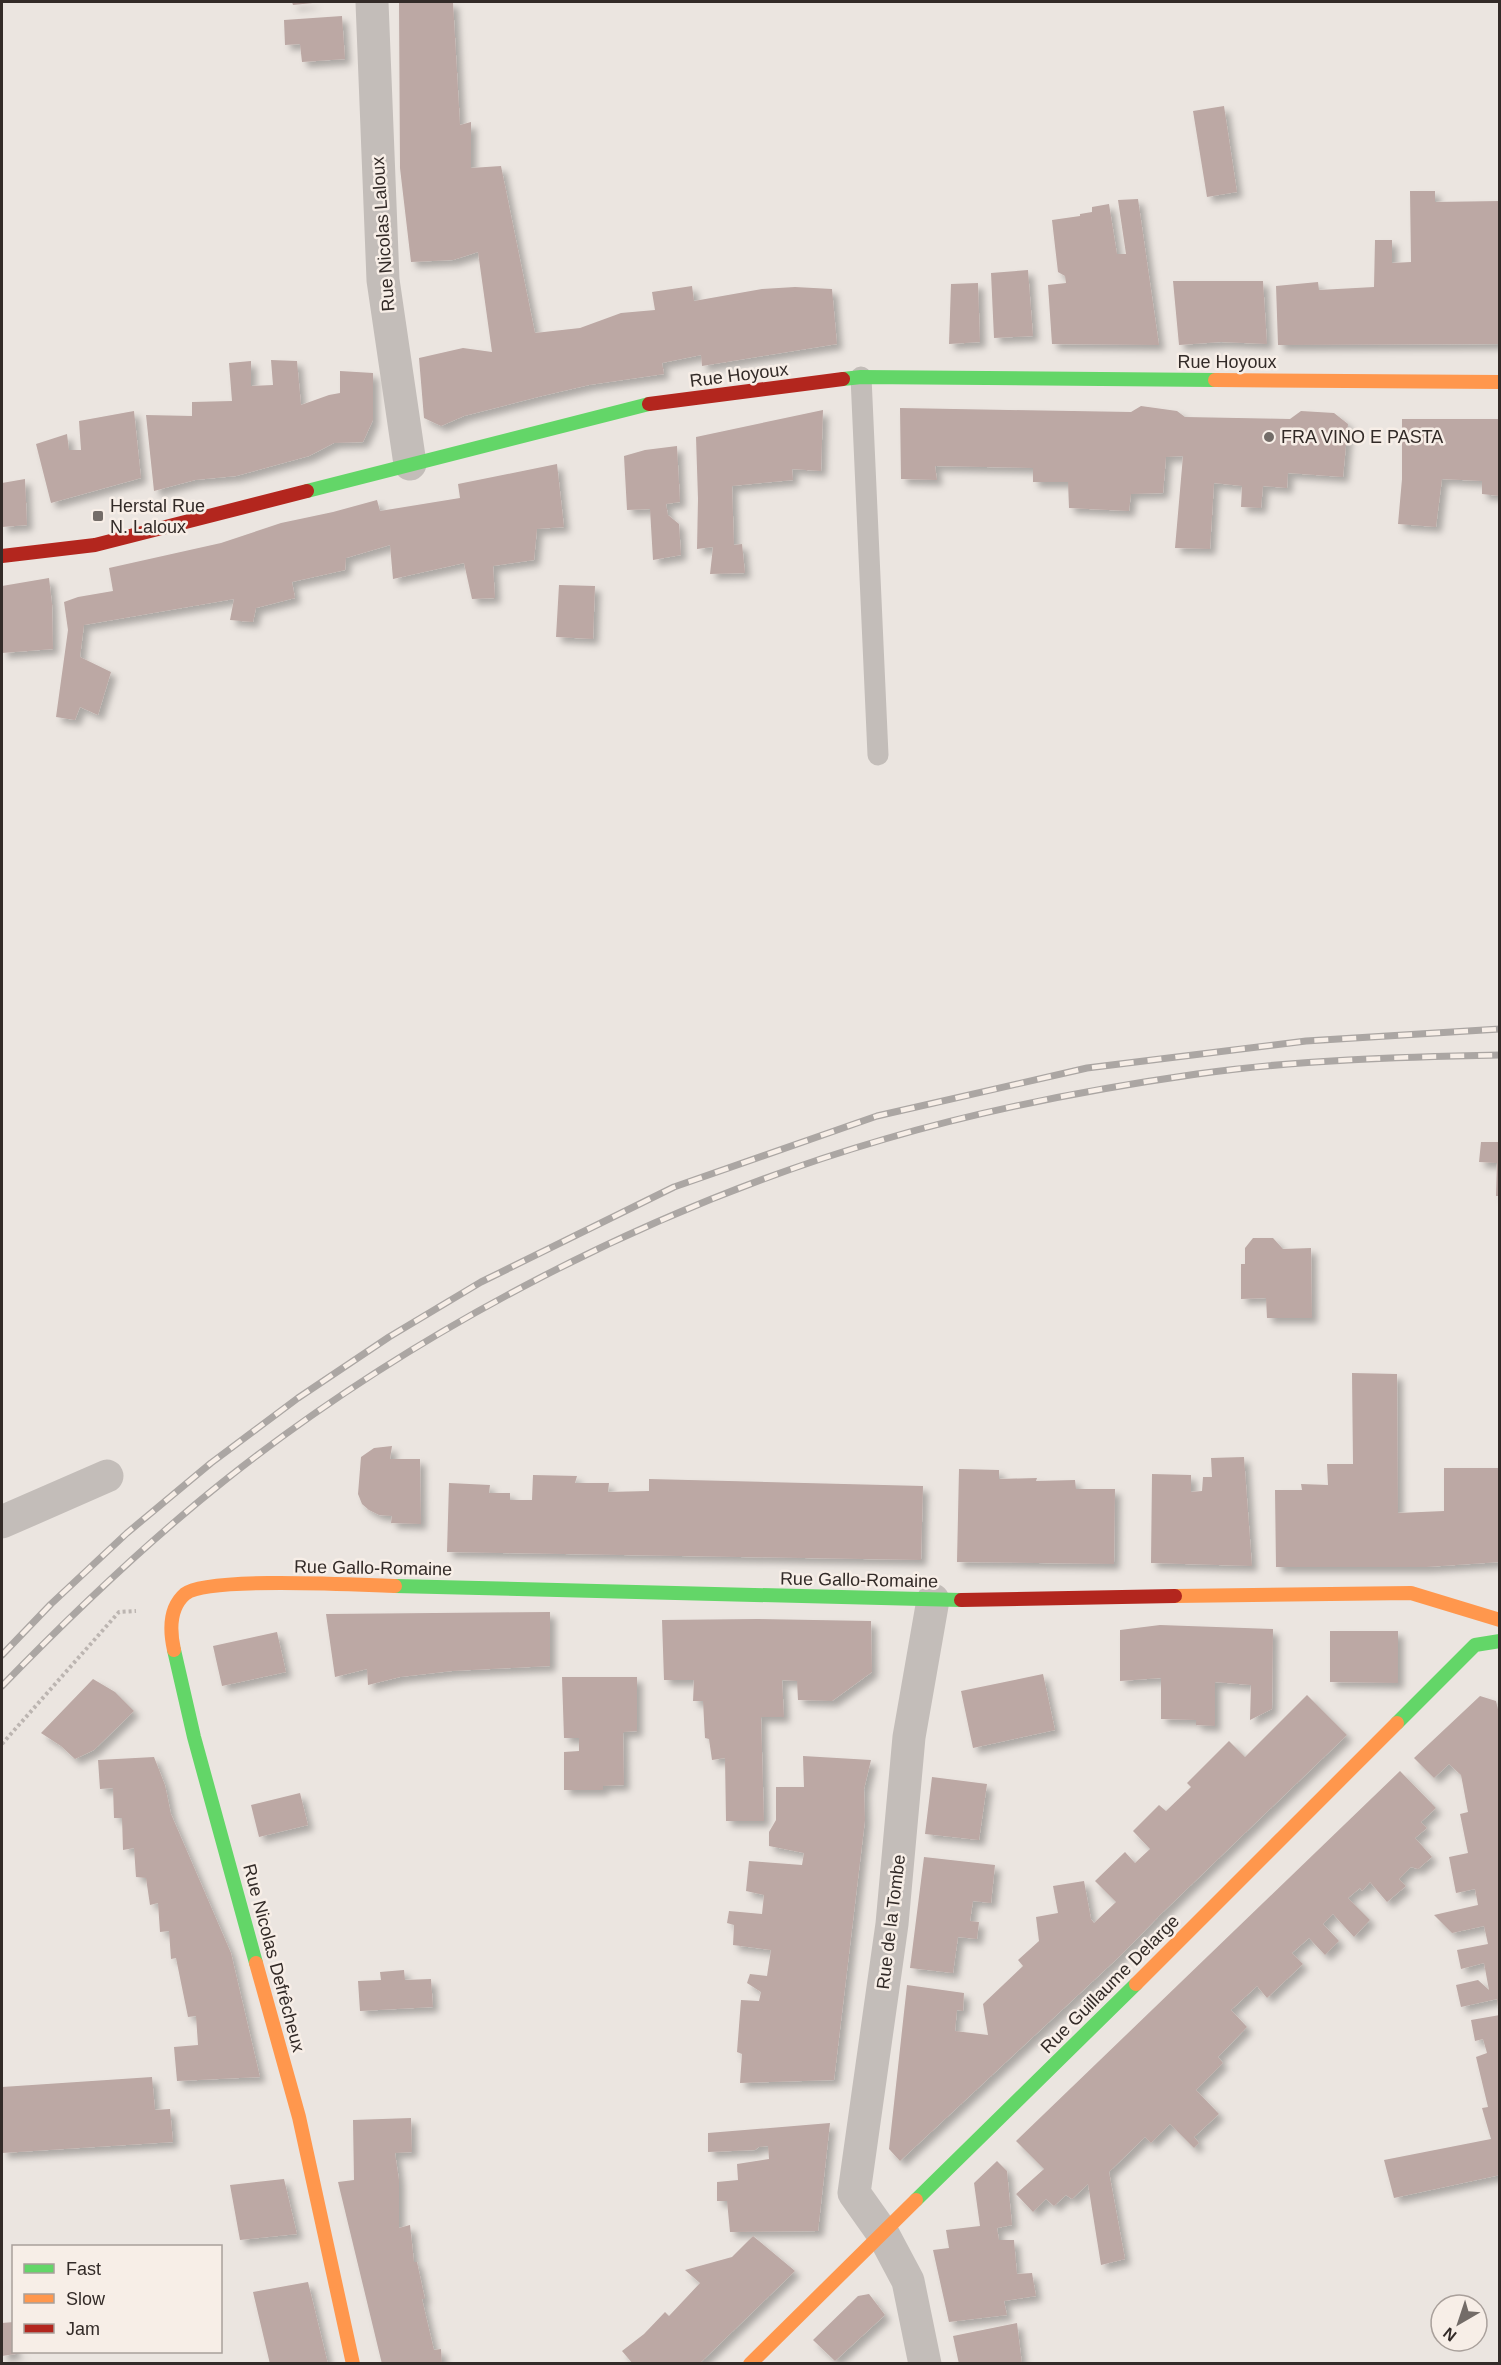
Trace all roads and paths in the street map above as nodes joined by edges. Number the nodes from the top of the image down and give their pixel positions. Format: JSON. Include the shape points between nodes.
{"nodes":[{"id":1,"x":372,"y":2,"type":"edge"},
{"id":2,"x":861,"y":378,"type":"junction"},
{"id":3,"x":1500,"y":382,"type":"edge"},
{"id":4,"x":410,"y":464,"type":"junction"},
{"id":5,"x":2,"y":556,"type":"edge"},
{"id":6,"x":878,"y":755,"type":"dead end"},
{"id":7,"x":107,"y":1476,"type":"dead end"},
{"id":8,"x":2,"y":1522,"type":"edge"},
{"id":9,"x":933,"y":1600,"type":"junction"},
{"id":10,"x":175,"y":1608,"type":"junction"},
{"id":11,"x":1500,"y":1620,"type":"edge"},
{"id":12,"x":1500,"y":1641,"type":"edge"},
{"id":13,"x":2,"y":1744,"type":"edge"},
{"id":14,"x":883,"y":2234,"type":"junction"},
{"id":15,"x":353,"y":2364,"type":"edge"},
{"id":16,"x":750,"y":2364,"type":"edge"},
{"id":17,"x":925,"y":2364,"type":"edge"}],
"edges":[{"from":1,"to":4,"type":"street","name":"Rue Nicolas Laloux","via":[[383,280]]},
{"from":2,"to":3,"type":"street","name":"Rue Hoyoux"},
{"from":2,"to":4,"type":"street","name":"Rue Hoyoux","via":[[644,405]]},
{"from":2,"to":6,"type":"lane"},
{"from":4,"to":5,"type":"street","name":"Rue Hoyoux","via":[[95,545]]},
{"from":7,"to":8,"type":"street"},
{"from":9,"to":10,"type":"street","name":"Rue Gallo-Romaine","via":[[263,1583],[213,1585],[186,1593]]},
{"from":9,"to":11,"type":"street","name":"Rue Gallo-Romaine","via":[[1411,1593]]},
{"from":9,"to":14,"type":"street","name":"Rue de la Tombe","via":[[909,1737],[892,1924],[854,2193]]},
{"from":10,"to":13,"type":"path","via":[[119,1612]]},
{"from":10,"to":15,"type":"street","name":"Rue Nicolas Defrêcheux","via":[[170,1633],[194,1737],[299,2117]]},
{"from":12,"to":14,"type":"street","name":"Rue Guillaume Delarge","via":[[1475,1645]]},
{"from":14,"to":16,"type":"street","name":"Rue Guillaume Delarge"},
{"from":14,"to":17,"type":"street","name":"Rue de la Tombe","via":[[908,2281]]}]}
